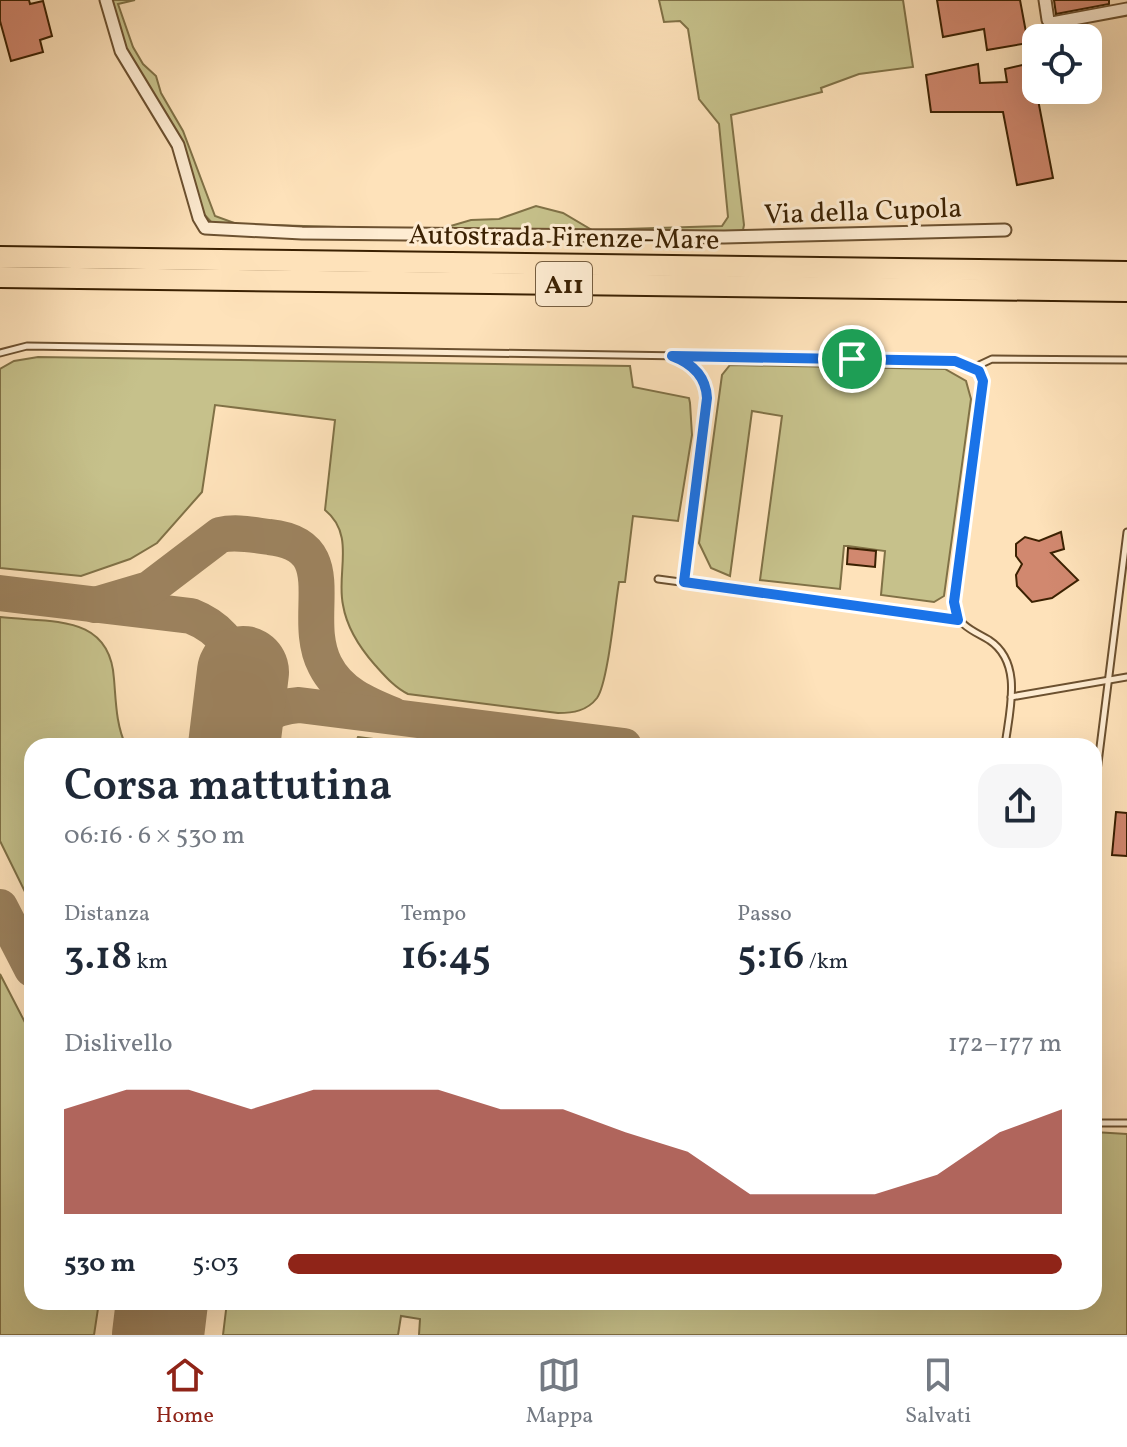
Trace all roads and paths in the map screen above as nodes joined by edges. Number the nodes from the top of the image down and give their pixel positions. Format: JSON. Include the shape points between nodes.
{"nodes":[{"id":1,"x":106,"y":0,"type":"edge"},
{"id":2,"x":1045,"y":0,"type":"edge"},
{"id":3,"x":1127,"y":9,"type":"edge"},
{"id":4,"x":1005,"y":230,"type":"dead end"},
{"id":5,"x":0,"y":257,"type":"edge"},
{"id":6,"x":1127,"y":272,"type":"edge"},
{"id":7,"x":0,"y":277,"type":"edge"},
{"id":8,"x":1127,"y":291,"type":"edge"},
{"id":9,"x":0,"y":350,"type":"edge"},
{"id":10,"x":672,"y":356,"type":"junction"},
{"id":11,"x":1127,"y":360,"type":"edge"},
{"id":12,"x":975,"y":367,"type":"junction"},
{"id":13,"x":1127,"y":532,"type":"edge"},
{"id":14,"x":658,"y":579,"type":"dead end"},
{"id":15,"x":684,"y":582,"type":"junction"},
{"id":16,"x":958,"y":620,"type":"junction"},
{"id":17,"x":1127,"y":677,"type":"edge"},
{"id":18,"x":1108,"y":681,"type":"junction"},
{"id":19,"x":1011,"y":697,"type":"junction"},
{"id":20,"x":1006,"y":738,"type":"edge"},
{"id":21,"x":1101,"y":738,"type":"edge"},
{"id":22,"x":1102,"y":1123,"type":"edge"},
{"id":23,"x":1127,"y":1123,"type":"edge"}],
"edges":[{"from":1,"to":4,"type":"street","name":"Via della Cupola","via":[[121,51],[178,145],[205,228],[724,237]]},
{"from":2,"to":3,"type":"street","via":[[1052,23]]},
{"from":5,"to":6,"type":"highway","name":"Autostrada Firenze-Mare","number":"A11"},
{"from":7,"to":8,"type":"highway","name":"Autostrada Firenze-Mare","number":"A11"},
{"from":9,"to":10,"type":"lane"},
{"from":10,"to":12,"type":"lane","via":[[942,360]]},
{"from":10,"to":15,"type":"lane","via":[[696,370],[707,398]]},
{"from":11,"to":12,"type":"lane","via":[[992,359]]},
{"from":12,"to":16,"type":"lane","via":[[983,381],[954,602]]},
{"from":13,"to":18,"type":"lane"},
{"from":14,"to":15,"type":"lane"},
{"from":15,"to":16,"type":"lane"},
{"from":16,"to":19,"type":"lane","via":[[1002,653],[1010,672]]},
{"from":17,"to":18,"type":"lane"},
{"from":18,"to":19,"type":"lane"},
{"from":18,"to":21,"type":"lane"},
{"from":19,"to":20,"type":"lane"},
{"from":22,"to":23,"type":"lane"}]}
